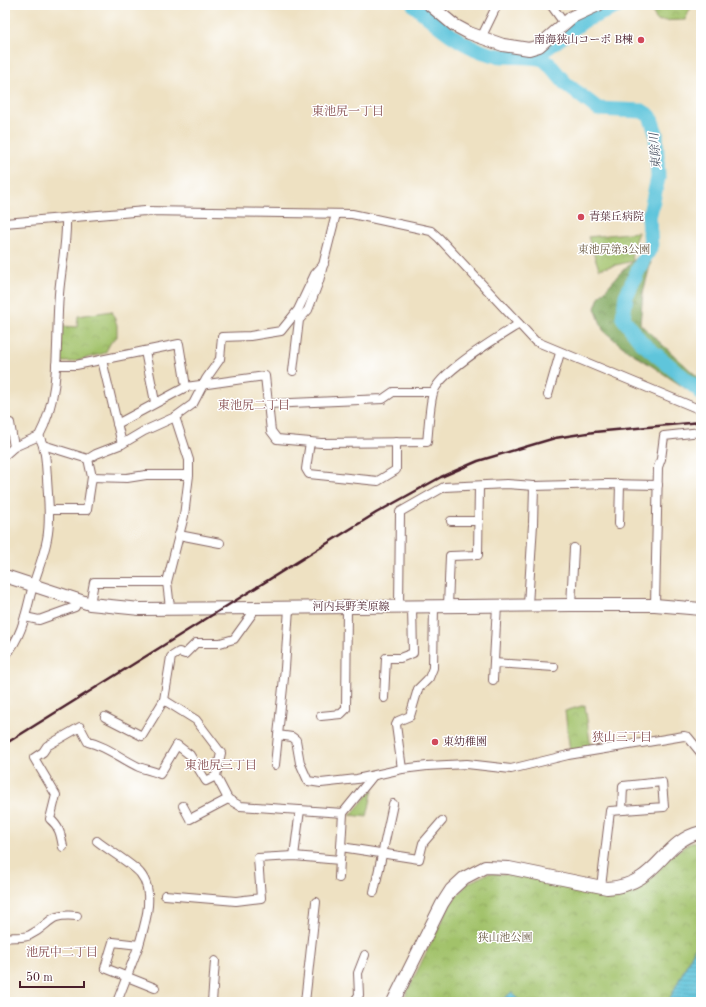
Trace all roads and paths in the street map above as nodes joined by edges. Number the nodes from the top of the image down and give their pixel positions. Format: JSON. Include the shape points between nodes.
{"nodes":[{"id":1,"x":430,"y":5,"type":"edge"},
{"id":2,"x":497,"y":5,"type":"edge"},
{"id":3,"x":551,"y":5,"type":"edge"},
{"id":4,"x":598,"y":5,"type":"edge"},
{"id":5,"x":564,"y":23,"type":"junction"},
{"id":6,"x":481,"y":38,"type":"junction"},
{"id":7,"x":336,"y":214,"type":"junction"},
{"id":8,"x":66,"y":218,"type":"junction"},
{"id":9,"x":5,"y":223,"type":"edge"},
{"id":10,"x":324,"y":264,"type":"junction"},
{"id":11,"x":519,"y":324,"type":"junction"},
{"id":12,"x":145,"y":351,"type":"junction"},
{"id":13,"x":560,"y":353,"type":"junction"},
{"id":14,"x":102,"y":360,"type":"junction"},
{"id":15,"x":56,"y":365,"type":"junction"},
{"id":16,"x":293,"y":371,"type":"dead end"},
{"id":17,"x":203,"y":385,"type":"junction"},
{"id":18,"x":186,"y":387,"type":"junction"},
{"id":19,"x":434,"y":392,"type":"junction"},
{"id":20,"x":548,"y":395,"type":"dead end"},
{"id":21,"x":155,"y":402,"type":"junction"},
{"id":22,"x":268,"y":404,"type":"junction"},
{"id":23,"x":701,"y":410,"type":"edge"},
{"id":24,"x":175,"y":417,"type":"junction"},
{"id":25,"x":5,"y":423,"type":"edge"},
{"id":26,"x":117,"y":424,"type":"junction"},
{"id":27,"x":701,"y":432,"type":"edge"},
{"id":28,"x":39,"y":436,"type":"junction"},
{"id":29,"x":310,"y":442,"type":"junction"},
{"id":30,"x":396,"y":442,"type":"junction"},
{"id":31,"x":122,"y":444,"type":"junction"},
{"id":32,"x":43,"y":446,"type":"junction"},
{"id":33,"x":14,"y":447,"type":"junction"},
{"id":34,"x":5,"y":455,"type":"edge"},
{"id":35,"x":88,"y":459,"type":"junction"},
{"id":36,"x":189,"y":475,"type":"junction"},
{"id":37,"x":92,"y":477,"type":"junction"},
{"id":38,"x":620,"y":484,"type":"junction"},
{"id":39,"x":658,"y":485,"type":"junction"},
{"id":40,"x":479,"y":486,"type":"junction"},
{"id":41,"x":534,"y":486,"type":"junction"},
{"id":42,"x":49,"y":510,"type":"junction"},
{"id":43,"x":479,"y":521,"type":"junction"},
{"id":44,"x":451,"y":522,"type":"dead end"},
{"id":45,"x":619,"y":524,"type":"dead end"},
{"id":46,"x":179,"y":535,"type":"junction"},
{"id":47,"x":220,"y":543,"type":"dead end"},
{"id":48,"x":574,"y":548,"type":"dead end"},
{"id":49,"x":5,"y":576,"type":"edge"},
{"id":50,"x":167,"y":582,"type":"junction"},
{"id":51,"x":33,"y":586,"type":"junction"},
{"id":52,"x":78,"y":600,"type":"junction"},
{"id":53,"x":90,"y":604,"type":"junction"},
{"id":54,"x":528,"y":605,"type":"junction"},
{"id":55,"x":571,"y":605,"type":"junction"},
{"id":56,"x":434,"y":606,"type":"junction"},
{"id":57,"x":448,"y":606,"type":"junction"},
{"id":58,"x":497,"y":606,"type":"junction"},
{"id":59,"x":655,"y":606,"type":"junction"},
{"id":60,"x":347,"y":607,"type":"junction"},
{"id":61,"x":399,"y":607,"type":"junction"},
{"id":62,"x":412,"y":607,"type":"junction"},
{"id":63,"x":170,"y":608,"type":"junction"},
{"id":64,"x":253,"y":608,"type":"junction"},
{"id":65,"x":289,"y":608,"type":"junction"},
{"id":66,"x":701,"y":609,"type":"edge"},
{"id":67,"x":25,"y":617,"type":"junction"},
{"id":68,"x":5,"y":656,"type":"edge"},
{"id":69,"x":494,"y":663,"type":"junction"},
{"id":70,"x":554,"y":666,"type":"dead end"},
{"id":71,"x":493,"y":680,"type":"dead end"},
{"id":72,"x":384,"y":698,"type":"dead end"},
{"id":73,"x":164,"y":700,"type":"junction"},
{"id":74,"x":321,"y":716,"type":"dead end"},
{"id":75,"x":105,"y":717,"type":"dead end"},
{"id":76,"x":278,"y":735,"type":"junction"},
{"id":77,"x":701,"y":753,"type":"edge"},
{"id":78,"x":275,"y":765,"type":"dead end"},
{"id":79,"x":402,"y":769,"type":"junction"},
{"id":80,"x":216,"y":776,"type":"junction"},
{"id":81,"x":372,"y":776,"type":"junction"},
{"id":82,"x":228,"y":799,"type":"junction"},
{"id":83,"x":393,"y":804,"type":"dead end"},
{"id":84,"x":183,"y":806,"type":"dead end"},
{"id":85,"x":300,"y":810,"type":"junction"},
{"id":86,"x":622,"y":810,"type":"junction"},
{"id":87,"x":343,"y":813,"type":"junction"},
{"id":88,"x":442,"y":821,"type":"dead end"},
{"id":89,"x":701,"y":832,"type":"edge"},
{"id":90,"x":97,"y":841,"type":"dead end"},
{"id":91,"x":63,"y":847,"type":"dead end"},
{"id":92,"x":341,"y":847,"type":"junction"},
{"id":93,"x":382,"y":853,"type":"junction"},
{"id":94,"x":294,"y":856,"type":"junction"},
{"id":95,"x":340,"y":860,"type":"junction"},
{"id":96,"x":339,"y":878,"type":"dead end"},
{"id":97,"x":601,"y":887,"type":"junction"},
{"id":98,"x":374,"y":892,"type":"dead end"},
{"id":99,"x":165,"y":895,"type":"dead end"},
{"id":100,"x":316,"y":902,"type":"dead end"},
{"id":101,"x":77,"y":916,"type":"dead end"},
{"id":102,"x":5,"y":938,"type":"edge"},
{"id":103,"x":139,"y":945,"type":"junction"},
{"id":104,"x":365,"y":955,"type":"dead end"},
{"id":105,"x":215,"y":961,"type":"dead end"},
{"id":106,"x":127,"y":977,"type":"junction"},
{"id":107,"x":155,"y":988,"type":"dead end"},
{"id":108,"x":117,"y":1002,"type":"edge"},
{"id":109,"x":212,"y":1002,"type":"edge"},
{"id":110,"x":305,"y":1002,"type":"edge"},
{"id":111,"x":354,"y":1002,"type":"edge"},
{"id":112,"x":393,"y":1002,"type":"edge"}],
"edges":[{"from":1,"to":6,"type":"main road","via":[[454,25]]},
{"from":2,"to":6,"type":"street"},
{"from":3,"to":5,"type":"street"},
{"from":4,"to":5,"type":"main road"},
{"from":5,"to":6,"type":"main road","via":[[539,46],[532,49],[504,46]]},
{"from":7,"to":8,"type":"street","via":[[145,211]]},
{"from":7,"to":10,"type":"street"},
{"from":7,"to":11,"type":"street","via":[[356,214],[431,232]]},
{"from":8,"to":9,"type":"street"},
{"from":8,"to":15,"type":"street"},
{"from":10,"to":16,"type":"street","via":[[308,310],[299,320]]},
{"from":10,"to":17,"type":"street","via":[[315,274],[298,310],[281,331],[222,337],[220,360]]},
{"from":11,"to":13,"type":"street","via":[[535,341]]},
{"from":11,"to":19,"type":"street","via":[[485,344],[449,373]]},
{"from":12,"to":14,"type":"street"},
{"from":12,"to":18,"type":"street","via":[[179,344]]},
{"from":12,"to":21,"type":"street"},
{"from":13,"to":20,"type":"street"},
{"from":13,"to":23,"type":"street"},
{"from":14,"to":15,"type":"street","via":[[76,365]]},
{"from":14,"to":26,"type":"street"},
{"from":15,"to":28,"type":"street","via":[[52,400]]},
{"from":17,"to":18,"type":"street"},
{"from":17,"to":22,"type":"street","via":[[265,376]]},
{"from":17,"to":24,"type":"street","via":[[193,404]]},
{"from":18,"to":21,"type":"street"},
{"from":19,"to":22,"type":"street","via":[[393,392],[384,399]]},
{"from":19,"to":30,"type":"street","via":[[427,442]]},
{"from":21,"to":26,"type":"street"},
{"from":22,"to":29,"type":"street","via":[[271,432],[277,438]]},
{"from":24,"to":31,"type":"street","via":[[144,430]]},
{"from":24,"to":36,"type":"street","via":[[189,460]]},
{"from":25,"to":33,"type":"street","via":[[10,423]]},
{"from":26,"to":31,"type":"street"},
{"from":27,"to":39,"type":"street","via":[[664,436],[658,468]]},
{"from":28,"to":32,"type":"street"},
{"from":28,"to":33,"type":"street"},
{"from":29,"to":30,"type":"street"},
{"from":29,"to":30,"type":"street","via":[[306,469],[309,474],[378,481],[396,470]]},
{"from":31,"to":35,"type":"street"},
{"from":32,"to":35,"type":"street"},
{"from":32,"to":42,"type":"street"},
{"from":33,"to":34,"type":"street"},
{"from":35,"to":37,"type":"street"},
{"from":36,"to":37,"type":"street"},
{"from":36,"to":46,"type":"street"},
{"from":37,"to":42,"type":"street","via":[[87,510]]},
{"from":38,"to":39,"type":"street"},
{"from":38,"to":41,"type":"street"},
{"from":38,"to":45,"type":"street"},
{"from":39,"to":59,"type":"street"},
{"from":40,"to":41,"type":"street"},
{"from":40,"to":43,"type":"street"},
{"from":40,"to":61,"type":"street","via":[[444,487],[400,512]]},
{"from":41,"to":54,"type":"street"},
{"from":42,"to":51,"type":"street","via":[[48,538]]},
{"from":43,"to":44,"type":"street"},
{"from":43,"to":57,"type":"street","via":[[478,555],[450,556]]},
{"from":46,"to":47,"type":"street"},
{"from":46,"to":50,"type":"street"},
{"from":48,"to":55,"type":"street"},
{"from":49,"to":51,"type":"main road","name":"河内長野美原線"},
{"from":50,"to":53,"type":"street","via":[[94,582]]},
{"from":50,"to":63,"type":"street"},
{"from":51,"to":52,"type":"main road","name":"河内長野美原線"},
{"from":51,"to":67,"type":"street"},
{"from":52,"to":53,"type":"main road","name":"河内長野美原線"},
{"from":52,"to":67,"type":"street","via":[[75,607],[39,620]]},
{"from":53,"to":63,"type":"main road","name":"河内長野美原線","via":[[140,609]]},
{"from":54,"to":55,"type":"main road","name":"河内長野美原線"},
{"from":54,"to":58,"type":"main road","name":"河内長野美原線"},
{"from":55,"to":59,"type":"main road","name":"河内長野美原線"},
{"from":56,"to":57,"type":"main road","name":"河内長野美原線"},
{"from":56,"to":62,"type":"main road","name":"河内長野美原線"},
{"from":56,"to":79,"type":"street","via":[[433,668],[430,678],[418,690],[410,716],[398,721],[396,725]]},
{"from":57,"to":58,"type":"main road","name":"河内長野美原線"},
{"from":58,"to":69,"type":"street"},
{"from":59,"to":66,"type":"main road","name":"河内長野美原線"},
{"from":60,"to":61,"type":"main road","name":"河内長野美原線"},
{"from":60,"to":65,"type":"main road","name":"河内長野美原線"},
{"from":60,"to":74,"type":"street","via":[[346,709],[341,714]]},
{"from":61,"to":62,"type":"main road","name":"河内長野美原線"},
{"from":62,"to":72,"type":"street","via":[[413,653],[400,658],[386,658]]},
{"from":63,"to":64,"type":"main road","name":"河内長野美原線"},
{"from":64,"to":65,"type":"main road","name":"河内長野美原線"},
{"from":64,"to":73,"type":"street","via":[[252,614],[234,639],[220,643],[196,643],[185,654],[179,652],[171,657]]},
{"from":65,"to":76,"type":"street"},
{"from":67,"to":68,"type":"street","via":[[14,646]]},
{"from":69,"to":70,"type":"street"},
{"from":69,"to":71,"type":"street"},
{"from":73,"to":75,"type":"street","via":[[142,736]]},
{"from":73,"to":80,"type":"street","via":[[196,720],[221,753]]},
{"from":76,"to":78,"type":"street"},
{"from":76,"to":81,"type":"street","via":[[296,740],[300,763],[308,781],[321,783]]},
{"from":77,"to":79,"type":"street","via":[[688,737],[684,736],[568,755],[511,769],[467,764]]},
{"from":79,"to":81,"type":"street"},
{"from":80,"to":82,"type":"street"},
{"from":80,"to":91,"type":"street","via":[[206,781],[190,755],[177,745],[160,774],[152,769],[140,768],[100,745],[88,742],[80,727],[47,746],[34,758],[56,795],[50,819],[62,835]]},
{"from":81,"to":87,"type":"street"},
{"from":82,"to":84,"type":"street","via":[[190,819]]},
{"from":82,"to":85,"type":"street","via":[[240,806]]},
{"from":83,"to":93,"type":"street"},
{"from":85,"to":87,"type":"street"},
{"from":85,"to":94,"type":"street"},
{"from":86,"to":86,"type":"street","via":[[623,786],[662,782],[664,807]]},
{"from":86,"to":97,"type":"street","via":[[610,811]]},
{"from":87,"to":92,"type":"street"},
{"from":88,"to":93,"type":"street","via":[[423,843],[418,859]]},
{"from":89,"to":97,"type":"main road","via":[[684,838],[642,878],[619,887]]},
{"from":90,"to":103,"type":"street","via":[[140,873],[147,886],[144,930]]},
{"from":92,"to":93,"type":"street"},
{"from":92,"to":95,"type":"street"},
{"from":93,"to":98,"type":"street"},
{"from":94,"to":95,"type":"street"},
{"from":94,"to":99,"type":"street","via":[[258,858],[261,898],[236,901]]},
{"from":95,"to":96,"type":"street"},
{"from":97,"to":112,"type":"main road","via":[[509,868],[485,867],[464,878],[451,890],[442,904]]},
{"from":100,"to":110,"type":"street"},
{"from":101,"to":102,"type":"street","via":[[54,916],[29,936]]},
{"from":103,"to":106,"type":"street"},
{"from":103,"to":106,"type":"street","via":[[113,942],[105,968]]},
{"from":104,"to":111,"type":"street","via":[[358,973],[359,995]]},
{"from":105,"to":109,"type":"street"},
{"from":106,"to":107,"type":"street"},
{"from":106,"to":108,"type":"street"}]}
